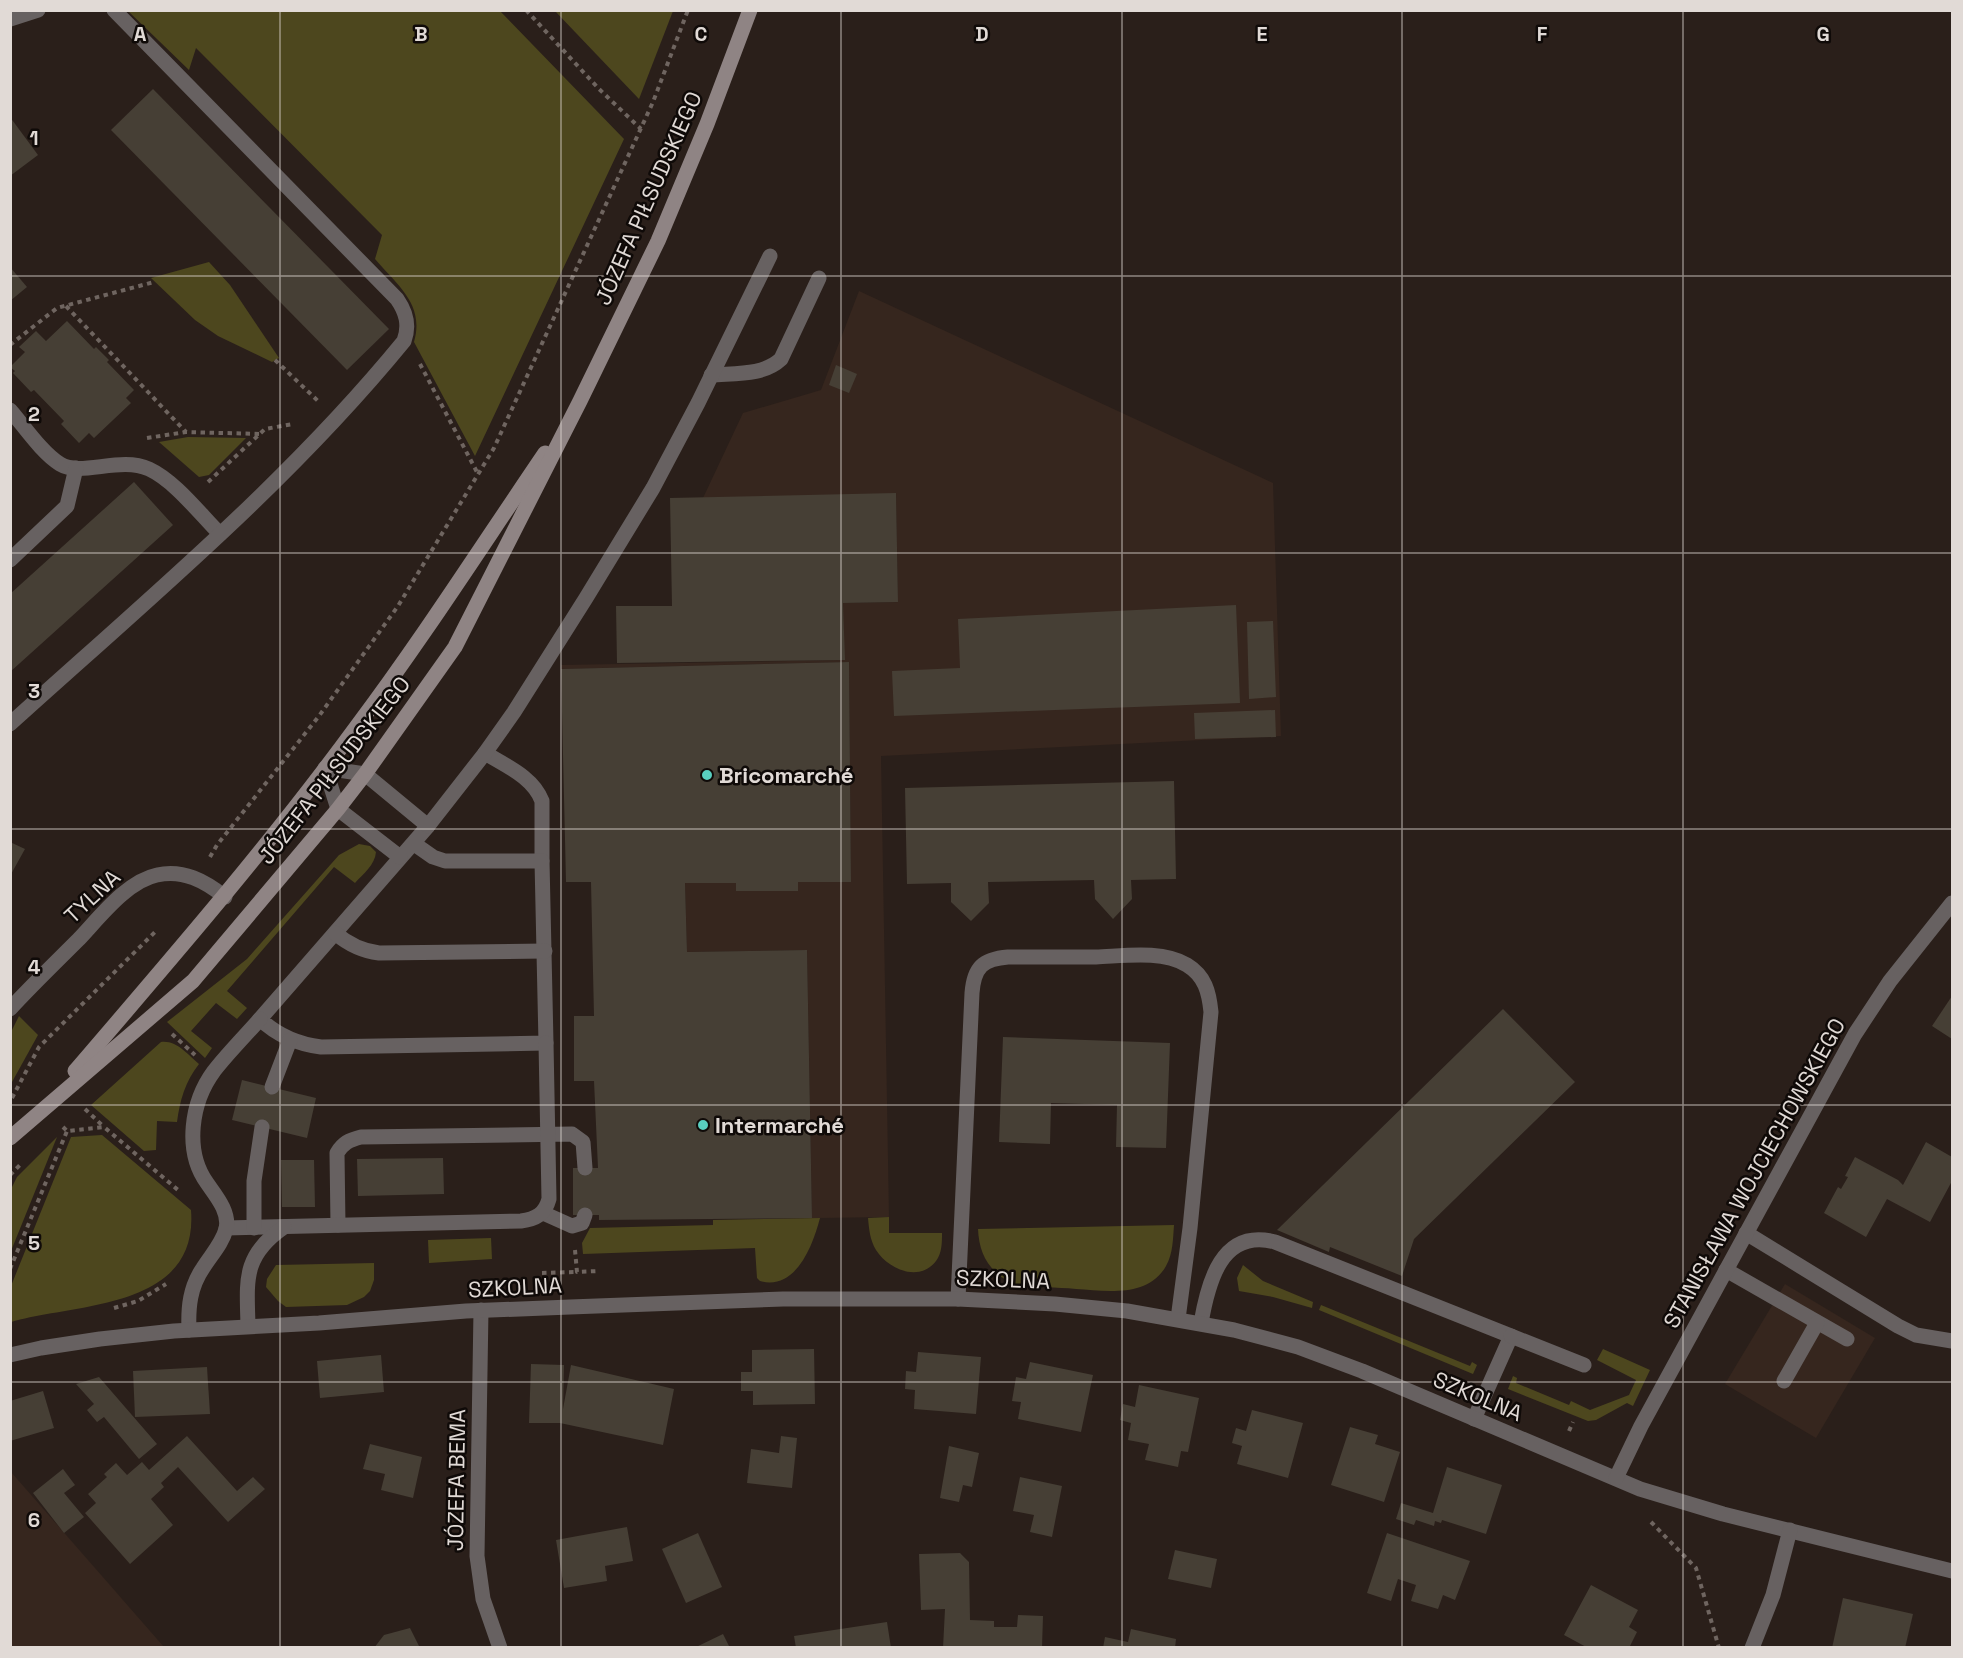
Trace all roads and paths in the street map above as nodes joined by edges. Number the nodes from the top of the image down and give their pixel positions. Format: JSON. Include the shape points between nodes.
{"nodes":[{"id":1,"x":38,"y":10,"type":"edge"},
{"id":2,"x":114,"y":10,"type":"edge"},
{"id":3,"x":526,"y":10,"type":"edge"},
{"id":4,"x":688,"y":10,"type":"edge"},
{"id":5,"x":750,"y":10,"type":"edge"},
{"id":6,"x":10,"y":19,"type":"edge"},
{"id":7,"x":641,"y":129,"type":"junction"},
{"id":8,"x":770,"y":256,"type":"dead end"},
{"id":9,"x":819,"y":278,"type":"dead end"},
{"id":10,"x":154,"y":282,"type":"dead end"},
{"id":11,"x":66,"y":306,"type":"junction"},
{"id":12,"x":10,"y":345,"type":"edge"},
{"id":13,"x":416,"y":357,"type":"dead end"},
{"id":14,"x":275,"y":360,"type":"dead end"},
{"id":15,"x":711,"y":375,"type":"junction"},
{"id":16,"x":580,"y":401,"type":"junction"},
{"id":17,"x":323,"y":406,"type":"dead end"},
{"id":18,"x":10,"y":410,"type":"edge"},
{"id":19,"x":298,"y":423,"type":"dead end"},
{"id":20,"x":186,"y":432,"type":"junction"},
{"id":21,"x":260,"y":434,"type":"junction"},
{"id":22,"x":147,"y":438,"type":"junction"},
{"id":23,"x":137,"y":440,"type":"dead end"},
{"id":24,"x":155,"y":445,"type":"dead end"},
{"id":25,"x":76,"y":468,"type":"junction"},
{"id":26,"x":478,"y":475,"type":"junction"},
{"id":27,"x":203,"y":487,"type":"dead end"},
{"id":28,"x":220,"y":534,"type":"junction"},
{"id":29,"x":10,"y":560,"type":"edge"},
{"id":30,"x":10,"y":724,"type":"edge"},
{"id":31,"x":485,"y":753,"type":"junction"},
{"id":32,"x":325,"y":768,"type":"junction"},
{"id":33,"x":365,"y":774,"type":"junction"},
{"id":34,"x":338,"y":809,"type":"junction"},
{"id":35,"x":428,"y":826,"type":"junction"},
{"id":36,"x":413,"y":843,"type":"junction"},
{"id":37,"x":400,"y":857,"type":"junction"},
{"id":38,"x":542,"y":861,"type":"junction"},
{"id":39,"x":198,"y":879,"type":"junction"},
{"id":40,"x":225,"y":897,"type":"junction"},
{"id":41,"x":1953,"y":903,"type":"edge"},
{"id":42,"x":164,"y":923,"type":"dead end"},
{"id":43,"x":335,"y":933,"type":"junction"},
{"id":44,"x":545,"y":951,"type":"junction"},
{"id":45,"x":10,"y":1009,"type":"edge"},
{"id":46,"x":260,"y":1019,"type":"junction"},
{"id":47,"x":290,"y":1040,"type":"junction"},
{"id":48,"x":546,"y":1043,"type":"junction"},
{"id":49,"x":272,"y":1087,"type":"dead end"},
{"id":50,"x":10,"y":1100,"type":"edge"},
{"id":51,"x":81,"y":1105,"type":"dead end"},
{"id":52,"x":45,"y":1106,"type":"junction"},
{"id":53,"x":262,"y":1127,"type":"dead end"},
{"id":54,"x":104,"y":1128,"type":"junction"},
{"id":55,"x":67,"y":1131,"type":"junction"},
{"id":56,"x":547,"y":1134,"type":"junction"},
{"id":57,"x":10,"y":1138,"type":"edge"},
{"id":58,"x":585,"y":1168,"type":"dead end"},
{"id":59,"x":181,"y":1192,"type":"dead end"},
{"id":60,"x":543,"y":1213,"type":"junction"},
{"id":61,"x":580,"y":1220,"type":"joint"},
{"id":62,"x":338,"y":1225,"type":"junction"},
{"id":63,"x":284,"y":1227,"type":"junction"},
{"id":64,"x":226,"y":1228,"type":"junction"},
{"id":65,"x":254,"y":1228,"type":"junction"},
{"id":66,"x":1746,"y":1233,"type":"junction"},
{"id":67,"x":10,"y":1269,"type":"edge"},
{"id":68,"x":1726,"y":1270,"type":"junction"},
{"id":69,"x":599,"y":1271,"type":"dead end"},
{"id":70,"x":577,"y":1272,"type":"junction"},
{"id":71,"x":542,"y":1273,"type":"dead end"},
{"id":72,"x":169,"y":1280,"type":"dead end"},
{"id":73,"x":958,"y":1299,"type":"junction"},
{"id":74,"x":113,"y":1308,"type":"dead end"},
{"id":75,"x":481,"y":1310,"type":"junction"},
{"id":76,"x":1178,"y":1319,"type":"junction"},
{"id":77,"x":1201,"y":1323,"type":"junction"},
{"id":78,"x":1817,"y":1323,"type":"junction"},
{"id":79,"x":249,"y":1326,"type":"junction"},
{"id":80,"x":189,"y":1330,"type":"junction"},
{"id":81,"x":1511,"y":1336,"type":"junction"},
{"id":82,"x":1847,"y":1340,"type":"dead end"},
{"id":83,"x":1953,"y":1341,"type":"edge"},
{"id":84,"x":10,"y":1355,"type":"edge"},
{"id":85,"x":1584,"y":1365,"type":"dead end"},
{"id":86,"x":1784,"y":1381,"type":"dead end"},
{"id":87,"x":1474,"y":1419,"type":"junction"},
{"id":88,"x":1616,"y":1478,"type":"junction"},
{"id":89,"x":1645,"y":1515,"type":"dead end"},
{"id":90,"x":1790,"y":1530,"type":"junction"},
{"id":91,"x":1953,"y":1571,"type":"edge"},
{"id":92,"x":500,"y":1647,"type":"edge"},
{"id":93,"x":1719,"y":1647,"type":"edge"},
{"id":94,"x":1752,"y":1647,"type":"edge"}],
"edges":[{"from":1,"to":6,"type":"street"},
{"from":2,"to":28,"type":"street","via":[[397,299],[406,315],[404,341],[364,390]]},
{"from":3,"to":7,"type":"path"},
{"from":4,"to":7,"type":"path"},
{"from":5,"to":16,"type":"street","name":"JÓZEFA PIŁSUDSKIEGO","via":[[658,241]]},
{"from":7,"to":26,"type":"path"},
{"from":8,"to":15,"type":"street"},
{"from":9,"to":15,"type":"street","via":[[776,364],[760,370]]},
{"from":10,"to":11,"type":"path"},
{"from":11,"to":12,"type":"path","via":[[57,308]]},
{"from":11,"to":20,"type":"path"},
{"from":13,"to":26,"type":"path"},
{"from":14,"to":17,"type":"path"},
{"from":15,"to":31,"type":"street","via":[[619,545]]},
{"from":16,"to":32,"type":"street","name":"JÓZEFA PIŁSUDSKIEGO","via":[[434,617]]},
{"from":16,"to":33,"type":"street","name":"JÓZEFA PIŁSUDSKIEGO","via":[[455,647]]},
{"from":18,"to":25,"type":"street","via":[[51,457],[68,468]]},
{"from":19,"to":21,"type":"path","via":[[265,429]]},
{"from":20,"to":21,"type":"path"},
{"from":20,"to":22,"type":"path"},
{"from":21,"to":27,"type":"path"},
{"from":22,"to":23,"type":"path"},
{"from":22,"to":24,"type":"path"},
{"from":25,"to":28,"type":"street","via":[[125,463],[148,469],[170,484]]},
{"from":25,"to":29,"type":"street","via":[[67,506]]},
{"from":26,"to":39,"type":"path","via":[[398,606],[319,716],[216,845]]},
{"from":28,"to":30,"type":"street"},
{"from":31,"to":35,"type":"street"},
{"from":31,"to":38,"type":"street","via":[[533,784],[538,792],[542,801]]},
{"from":32,"to":33,"type":"street"},
{"from":32,"to":34,"type":"street"},
{"from":32,"to":40,"type":"street","name":"JÓZEFA PIŁSUDSKIEGO"},
{"from":33,"to":34,"type":"street","name":"JÓZEFA PIŁSUDSKIEGO"},
{"from":33,"to":35,"type":"street"},
{"from":34,"to":37,"type":"street"},
{"from":34,"to":52,"type":"street","name":"JÓZEFA PIŁSUDSKIEGO","via":[[193,981]]},
{"from":35,"to":36,"type":"street"},
{"from":36,"to":37,"type":"street"},
{"from":36,"to":38,"type":"street","via":[[445,861]]},
{"from":37,"to":43,"type":"street"},
{"from":38,"to":44,"type":"street"},
{"from":39,"to":40,"type":"street","name":"TYLNA"},
{"from":39,"to":45,"type":"street","name":"TYLNA","via":[[167,873],[131,888]]},
{"from":40,"to":52,"type":"street","name":"JÓZEFA PIŁSUDSKIEGO"},
{"from":41,"to":66,"type":"street","name":"STANISŁAWA WOJCIECHOWSKIEGO","via":[[1890,981],[1855,1034]]},
{"from":42,"to":50,"type":"path","via":[[39,1047]]},
{"from":43,"to":44,"type":"street","via":[[351,945],[379,953]]},
{"from":43,"to":46,"type":"street"},
{"from":44,"to":48,"type":"street"},
{"from":46,"to":47,"type":"street"},
{"from":46,"to":64,"type":"street","via":[[213,1072],[196,1111],[193,1134],[197,1165],[223,1208]]},
{"from":47,"to":48,"type":"street","via":[[321,1047]]},
{"from":47,"to":49,"type":"street"},
{"from":48,"to":56,"type":"street"},
{"from":51,"to":54,"type":"path"},
{"from":52,"to":55,"type":"path"},
{"from":52,"to":57,"type":"street","name":"JÓZEFA PIŁSUDSKIEGO"},
{"from":53,"to":65,"type":"street","via":[[254,1181]]},
{"from":54,"to":55,"type":"path"},
{"from":54,"to":59,"type":"path"},
{"from":55,"to":67,"type":"path"},
{"from":56,"to":58,"type":"street","via":[[578,1137],[585,1150]]},
{"from":56,"to":60,"type":"street","via":[[549,1199]]},
{"from":56,"to":62,"type":"street","via":[[351,1139],[337,1154]]},
{"from":60,"to":61,"type":"street","via":[[566,1224]]},
{"from":60,"to":62,"type":"street","via":[[521,1221]]},
{"from":61,"to":70,"type":"path"},
{"from":62,"to":63,"type":"street"},
{"from":63,"to":65,"type":"street"},
{"from":63,"to":79,"type":"street","via":[[263,1245],[250,1268]]},
{"from":64,"to":65,"type":"street"},
{"from":64,"to":80,"type":"street","via":[[195,1282],[188,1308]]},
{"from":66,"to":68,"type":"street","name":"STANISŁAWA WOJCIECHOWSKIEGO"},
{"from":66,"to":83,"type":"street","via":[[1898,1326],[1916,1335]]},
{"from":68,"to":78,"type":"street"},
{"from":68,"to":88,"type":"street","name":"STANISŁAWA WOJCIECHOWSKIEGO"},
{"from":69,"to":70,"type":"path"},
{"from":70,"to":71,"type":"path"},
{"from":72,"to":74,"type":"path","via":[[138,1301]]},
{"from":73,"to":75,"type":"street","name":"SZKOLNA","via":[[783,1299]]},
{"from":73,"to":76,"type":"street","name":"SZKOLNA","via":[[1055,1304]]},
{"from":73,"to":76,"type":"street","via":[[976,972],[985,962],[1008,957],[1157,956],[1185,964],[1197,973],[1209,995],[1211,1012]]},
{"from":75,"to":79,"type":"street","name":"SZKOLNA"},
{"from":75,"to":92,"type":"street","name":"JÓZEFA BEMA","via":[[477,1556],[483,1599]]},
{"from":76,"to":77,"type":"street","name":"SZKOLNA"},
{"from":77,"to":81,"type":"street","via":[[1207,1291],[1218,1266],[1237,1245],[1256,1238],[1275,1242]]},
{"from":77,"to":87,"type":"street","name":"SZKOLNA","via":[[1327,1357]]},
{"from":78,"to":82,"type":"street"},
{"from":78,"to":86,"type":"street"},
{"from":79,"to":80,"type":"street","name":"SZKOLNA"},
{"from":80,"to":84,"type":"street","name":"SZKOLNA","via":[[100,1339]]},
{"from":81,"to":85,"type":"street"},
{"from":81,"to":87,"type":"street"},
{"from":87,"to":88,"type":"street","name":"SZKOLNA"},
{"from":88,"to":90,"type":"street","name":"SZKOLNA","via":[[1696,1507]]},
{"from":89,"to":93,"type":"path","via":[[1696,1568]]},
{"from":90,"to":91,"type":"street","name":"SZKOLNA"},
{"from":90,"to":94,"type":"street","via":[[1773,1595]]}]}
